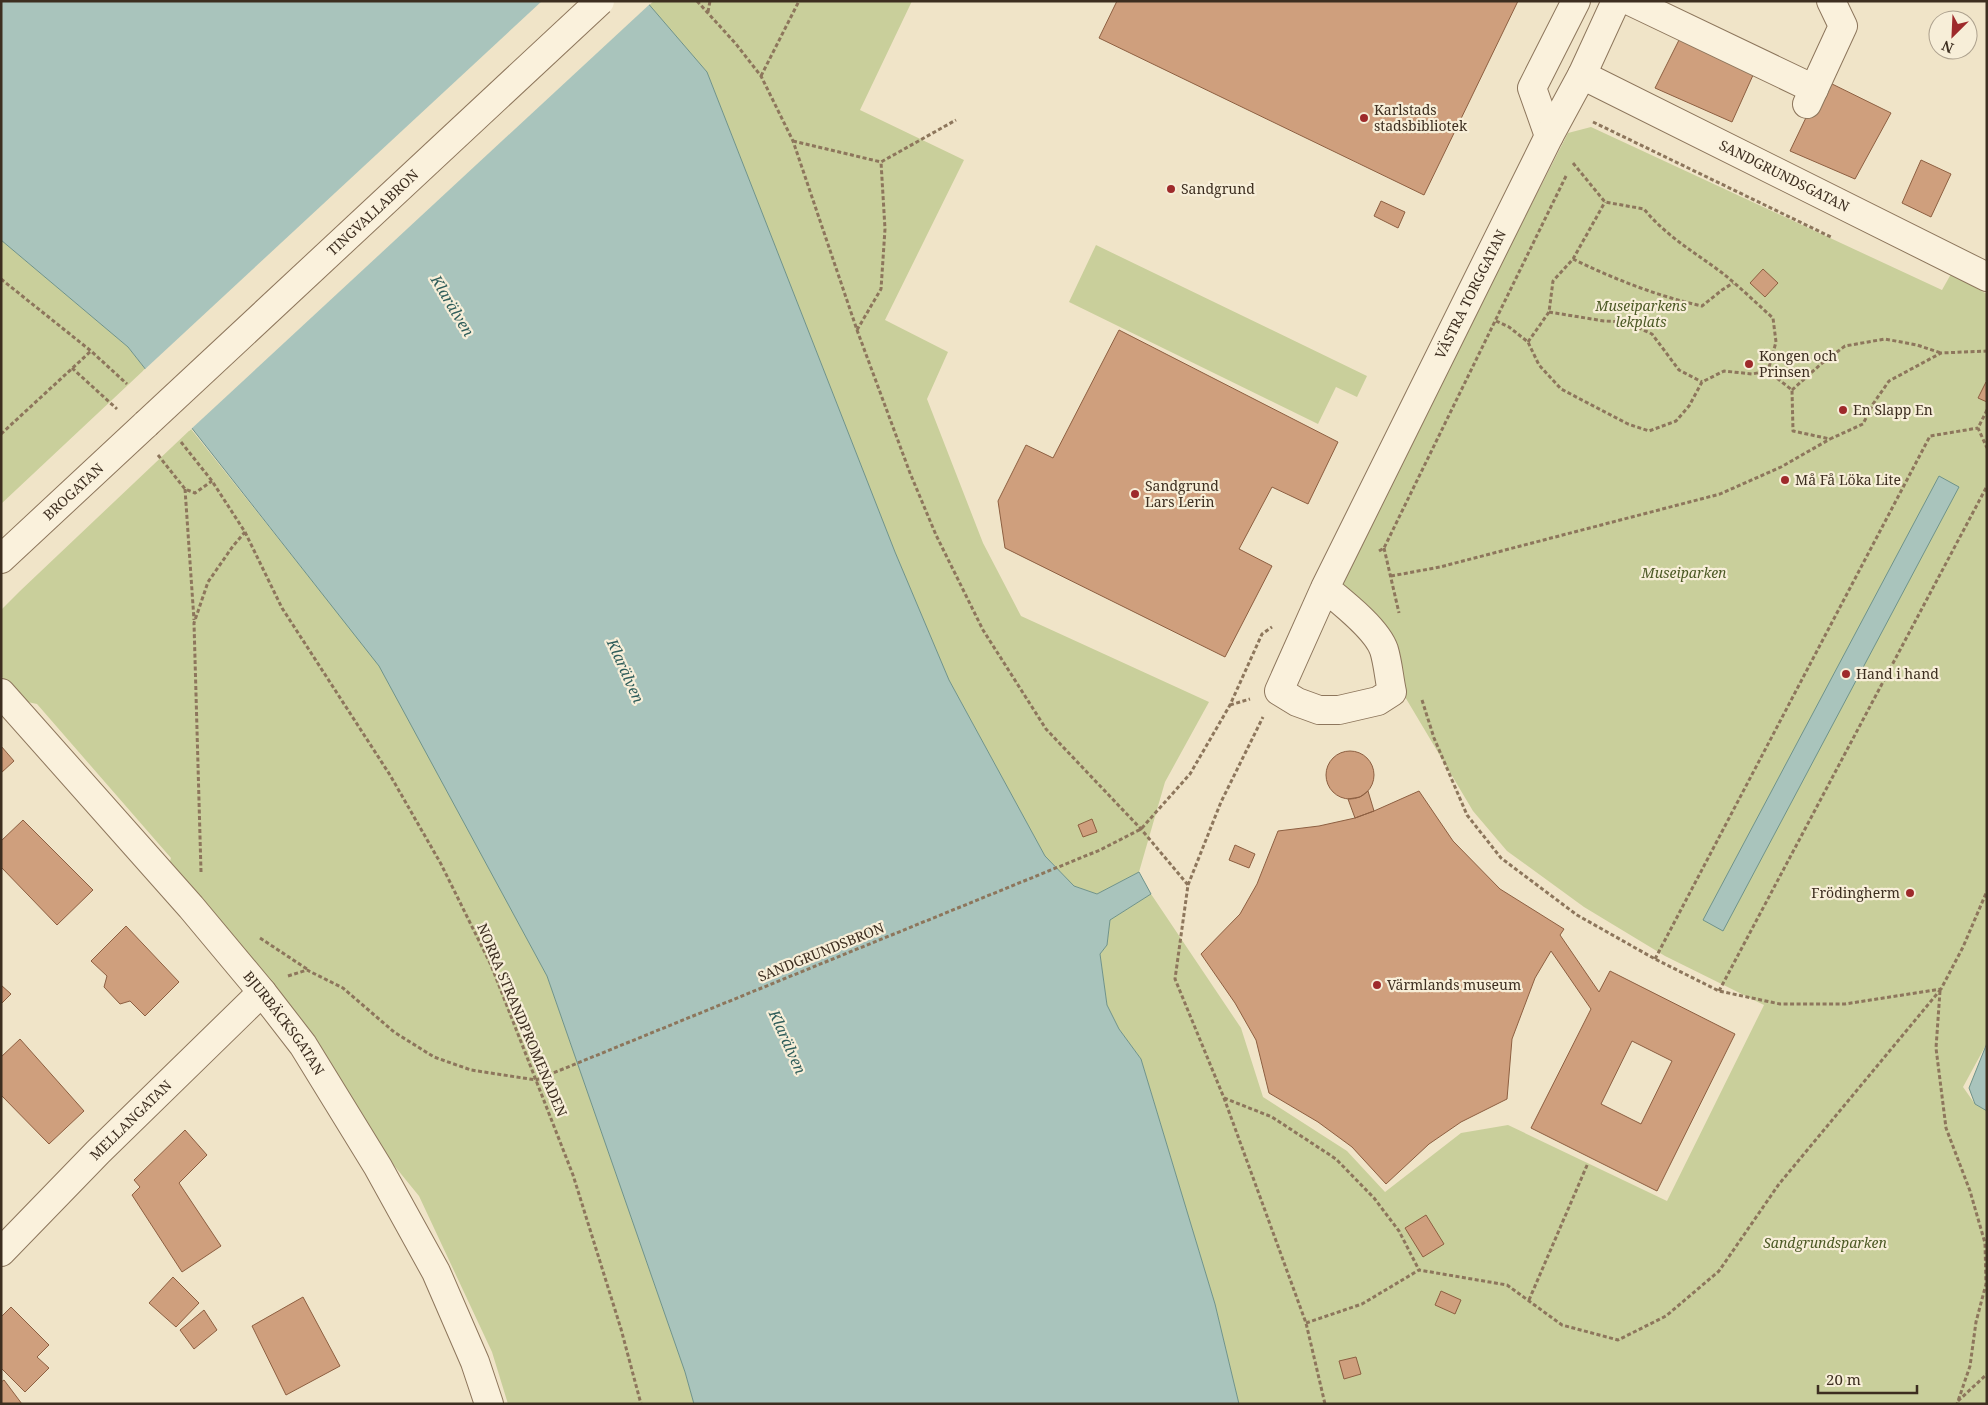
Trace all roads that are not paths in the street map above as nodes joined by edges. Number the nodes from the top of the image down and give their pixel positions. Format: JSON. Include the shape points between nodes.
{"nodes":[{"id":1,"x":600,"y":1,"type":"edge"},
{"id":2,"x":1576,"y":1,"type":"edge"},
{"id":3,"x":1616,"y":1,"type":"edge"},
{"id":4,"x":1630,"y":1,"type":"edge"},
{"id":5,"x":1831,"y":1,"type":"edge"},
{"id":6,"x":1582,"y":75,"type":"junction"},
{"id":7,"x":1549,"y":136,"type":"junction"},
{"id":8,"x":1987,"y":277,"type":"edge"},
{"id":9,"x":146,"y":424,"type":"joint"},
{"id":10,"x":1,"y":559,"type":"edge"},
{"id":11,"x":1325,"y":588,"type":"junction"},
{"id":12,"x":1,"y":694,"type":"edge"},
{"id":13,"x":262,"y":992,"type":"junction"},
{"id":14,"x":1,"y":1252,"type":"edge"},
{"id":15,"x":489,"y":1404,"type":"edge"}],
"edges":[{"from":1,"to":9,"type":"street","name":"TINGVALLABRON","bridge":true},
{"from":2,"to":7,"type":"street","via":[[1532,88]]},
{"from":3,"to":6,"type":"street","name":"VÄSTRA TORGGATAN"},
{"from":4,"to":5,"type":"street","via":[[1810,97],[1843,26]]},
{"from":6,"to":7,"type":"street","name":"VÄSTRA TORGGATAN"},
{"from":6,"to":8,"type":"street","name":"SANDGRUNDSGATAN"},
{"from":7,"to":11,"type":"street","name":"VÄSTRA TORGGATAN"},
{"from":9,"to":10,"type":"street","name":"BROGATAN"},
{"from":11,"to":11,"type":"street","name":"VÄSTRA TORGGATAN","via":[[1350,608],[1383,648],[1392,692],[1378,701],[1339,710],[1319,710],[1279,691]]},
{"from":12,"to":13,"type":"street","name":"BJURBÄCKSGATAN","via":[[191,907]]},
{"from":13,"to":14,"type":"street","name":"MELLANGATAN"},
{"from":13,"to":15,"type":"street","name":"BJURBÄCKSGATAN","via":[[303,1045],[383,1176],[436,1272],[475,1362]]}]}
